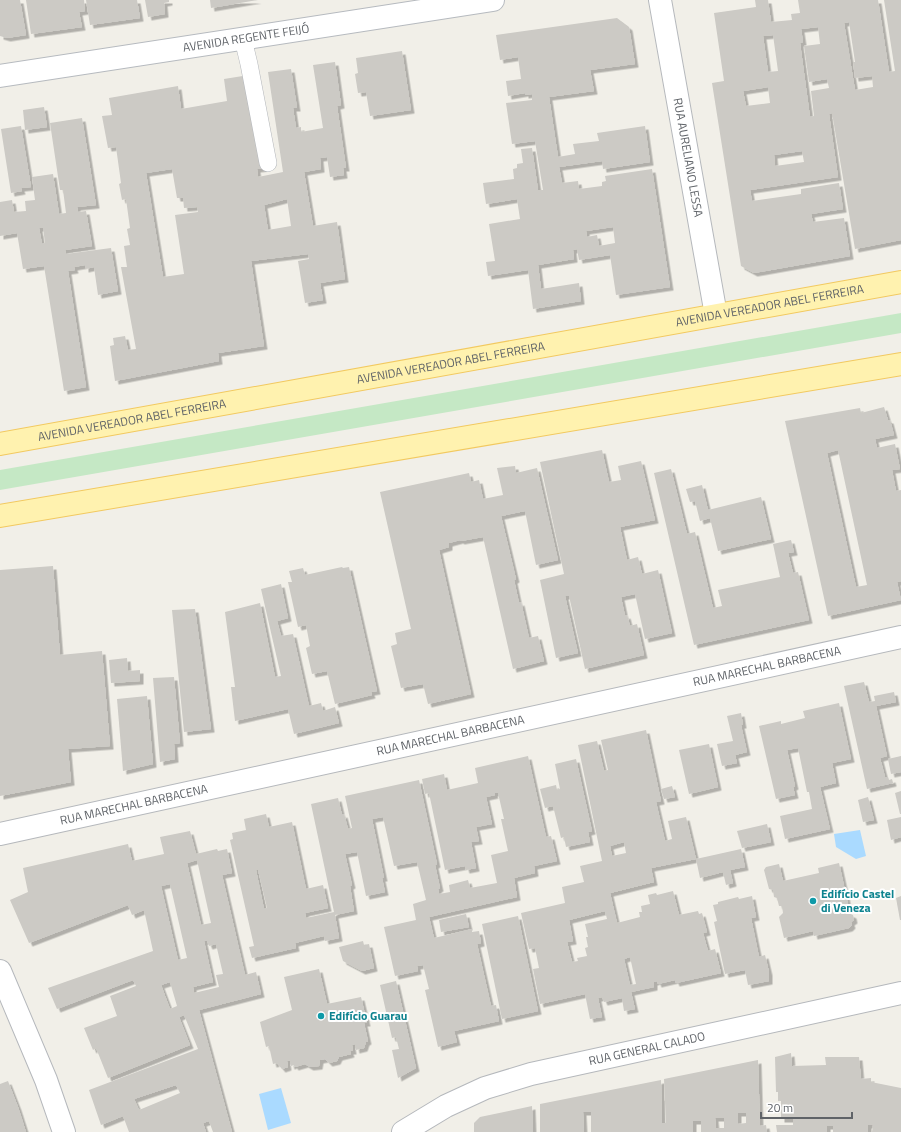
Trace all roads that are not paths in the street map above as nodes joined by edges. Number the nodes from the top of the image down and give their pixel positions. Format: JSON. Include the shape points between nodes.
{"nodes":[{"id":1,"x":493,"y":0,"type":"edge"},
{"id":2,"x":660,"y":0,"type":"edge"},
{"id":3,"x":242,"y":39,"type":"junction"},
{"id":4,"x":0,"y":76,"type":"edge"},
{"id":5,"x":268,"y":163,"type":"dead end"},
{"id":6,"x":901,"y":282,"type":"edge"},
{"id":7,"x":716,"y":315,"type":"junction"},
{"id":8,"x":901,"y":364,"type":"edge"},
{"id":9,"x":0,"y":444,"type":"edge"},
{"id":10,"x":0,"y":516,"type":"edge"},
{"id":11,"x":901,"y":637,"type":"edge"},
{"id":12,"x":0,"y":834,"type":"edge"},
{"id":13,"x":0,"y":971,"type":"edge"},
{"id":14,"x":901,"y":993,"type":"edge"},
{"id":15,"x":64,"y":1132,"type":"edge"},
{"id":16,"x":402,"y":1132,"type":"edge"}],
"edges":[{"from":1,"to":3,"type":"street","name":"AVENIDA REGENTE FEIJÓ"},
{"from":2,"to":7,"type":"street","name":"RUA AURELIANO LESSA"},
{"from":3,"to":4,"type":"street","name":"AVENIDA REGENTE FEIJÓ"},
{"from":3,"to":5,"type":"lane"},
{"from":6,"to":7,"type":"main road","name":"AVENIDA VEREADOR ABEL FERREIRA"},
{"from":7,"to":9,"type":"main road","name":"AVENIDA VEREADOR ABEL FERREIRA"},
{"from":8,"to":10,"type":"main road"},
{"from":11,"to":12,"type":"street","name":"RUA MARECHAL BARBACENA"},
{"from":13,"to":15,"type":"street","via":[[46,1080]]},
{"from":14,"to":16,"type":"street","name":"RUA GENERAL CALADO","via":[[531,1074],[485,1088],[446,1106]]}]}
